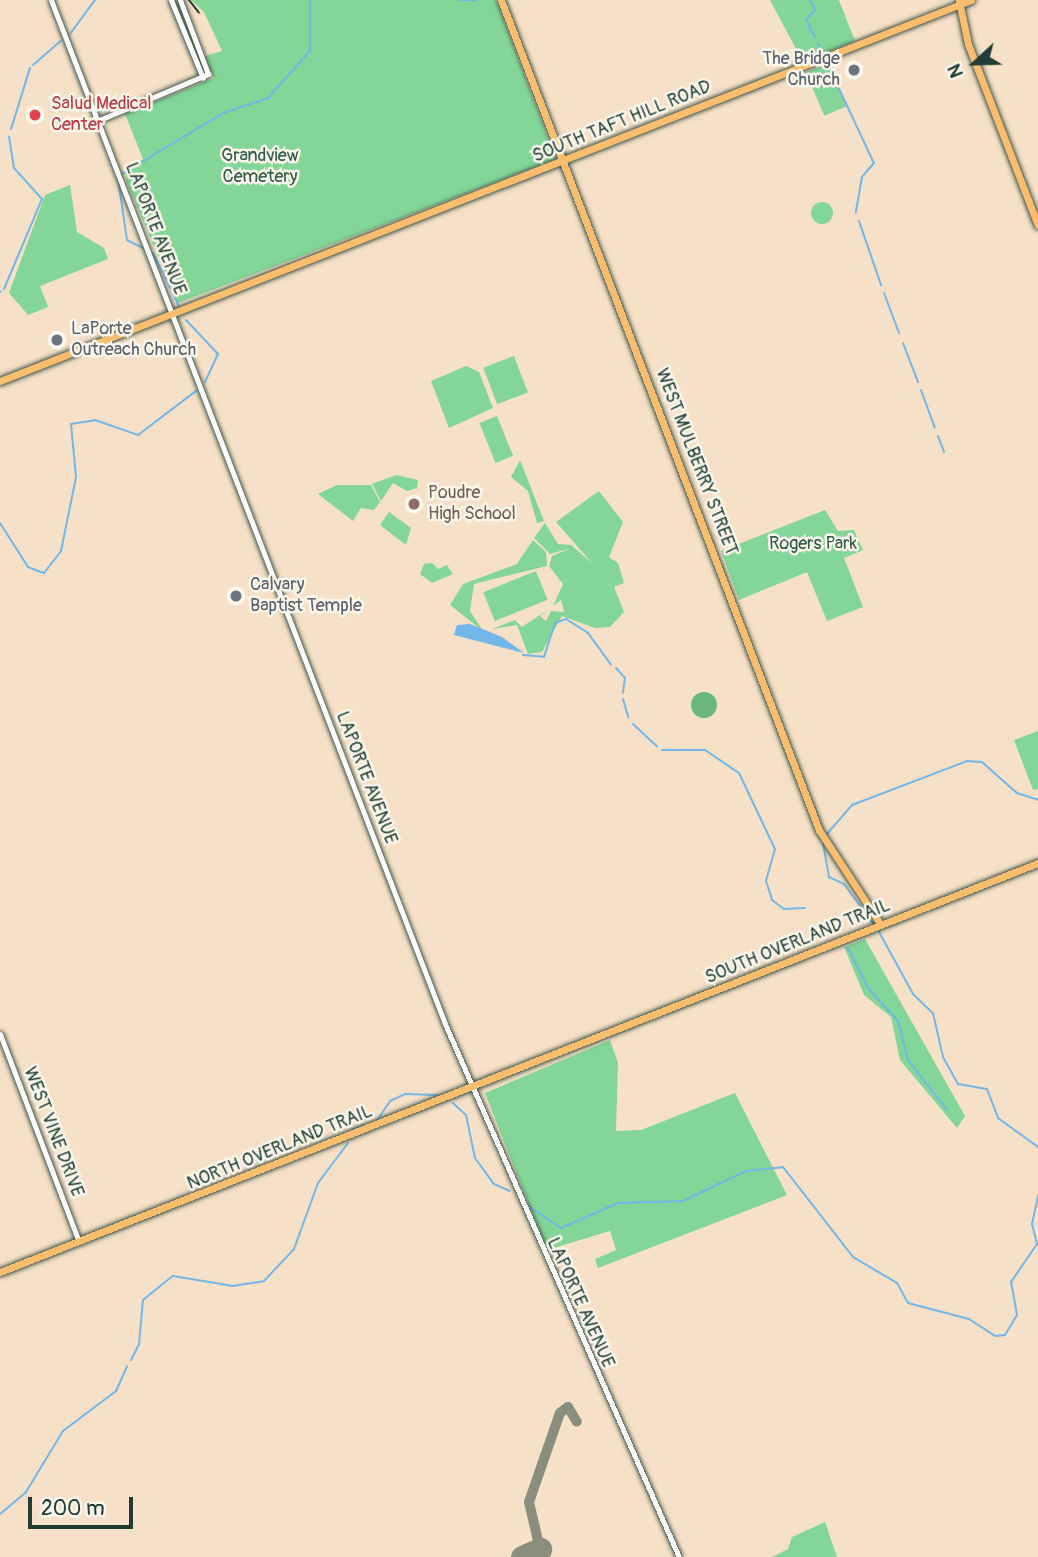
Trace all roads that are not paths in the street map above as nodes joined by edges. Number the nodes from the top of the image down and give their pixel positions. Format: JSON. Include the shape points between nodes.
{"nodes":[{"id":1,"x":51,"y":0,"type":"edge"},
{"id":2,"x":171,"y":0,"type":"edge"},
{"id":3,"x":180,"y":0,"type":"edge"},
{"id":4,"x":502,"y":0,"type":"edge"},
{"id":5,"x":971,"y":0,"type":"edge"},
{"id":6,"x":960,"y":2,"type":"edge"},
{"id":7,"x":205,"y":76,"type":"junction"},
{"id":8,"x":97,"y":121,"type":"junction"},
{"id":9,"x":564,"y":162,"type":"junction"},
{"id":10,"x":1038,"y":225,"type":"edge"},
{"id":11,"x":173,"y":314,"type":"junction"},
{"id":12,"x":0,"y":381,"type":"edge"},
{"id":13,"x":1038,"y":863,"type":"edge"},
{"id":14,"x":878,"y":927,"type":"junction"},
{"id":15,"x":0,"y":1034,"type":"edge"},
{"id":16,"x":570,"y":1050,"type":"joint"},
{"id":17,"x":472,"y":1089,"type":"junction"},
{"id":18,"x":79,"y":1242,"type":"junction"},
{"id":19,"x":0,"y":1272,"type":"edge"},
{"id":20,"x":679,"y":1557,"type":"edge"}],
"edges":[{"from":1,"to":8,"type":"street","name":"LAPORTE AVENUE"},
{"from":2,"to":7,"type":"street"},
{"from":3,"to":7,"type":"street"},
{"from":4,"to":9,"type":"main road","name":"WEST MULBERRY STREET"},
{"from":5,"to":6,"type":"main road","name":"SOUTH TAFT HILL ROAD"},
{"from":6,"to":9,"type":"main road","name":"SOUTH TAFT HILL ROAD"},
{"from":6,"to":10,"type":"main road","via":[[968,44]]},
{"from":7,"to":8,"type":"street"},
{"from":8,"to":11,"type":"street","name":"LAPORTE AVENUE"},
{"from":9,"to":11,"type":"main road","name":"SOUTH TAFT HILL ROAD"},
{"from":9,"to":14,"type":"main road","name":"WEST MULBERRY STREET","via":[[825,841]]},
{"from":11,"to":12,"type":"main road","name":"SOUTH TAFT HILL ROAD"},
{"from":11,"to":17,"type":"street","name":"LAPORTE AVENUE"},
{"from":13,"to":14,"type":"main road","name":"SOUTH OVERLAND TRAIL"},
{"from":14,"to":16,"type":"main road","name":"SOUTH OVERLAND TRAIL"},
{"from":15,"to":18,"type":"street","name":"WEST VINE DRIVE"},
{"from":16,"to":17,"type":"main road","name":"NORTH OVERLAND TRAIL"},
{"from":17,"to":18,"type":"main road","name":"NORTH OVERLAND TRAIL"},
{"from":17,"to":20,"type":"street","name":"LAPORTE AVENUE"},
{"from":18,"to":19,"type":"main road","name":"NORTH OVERLAND TRAIL"}]}
